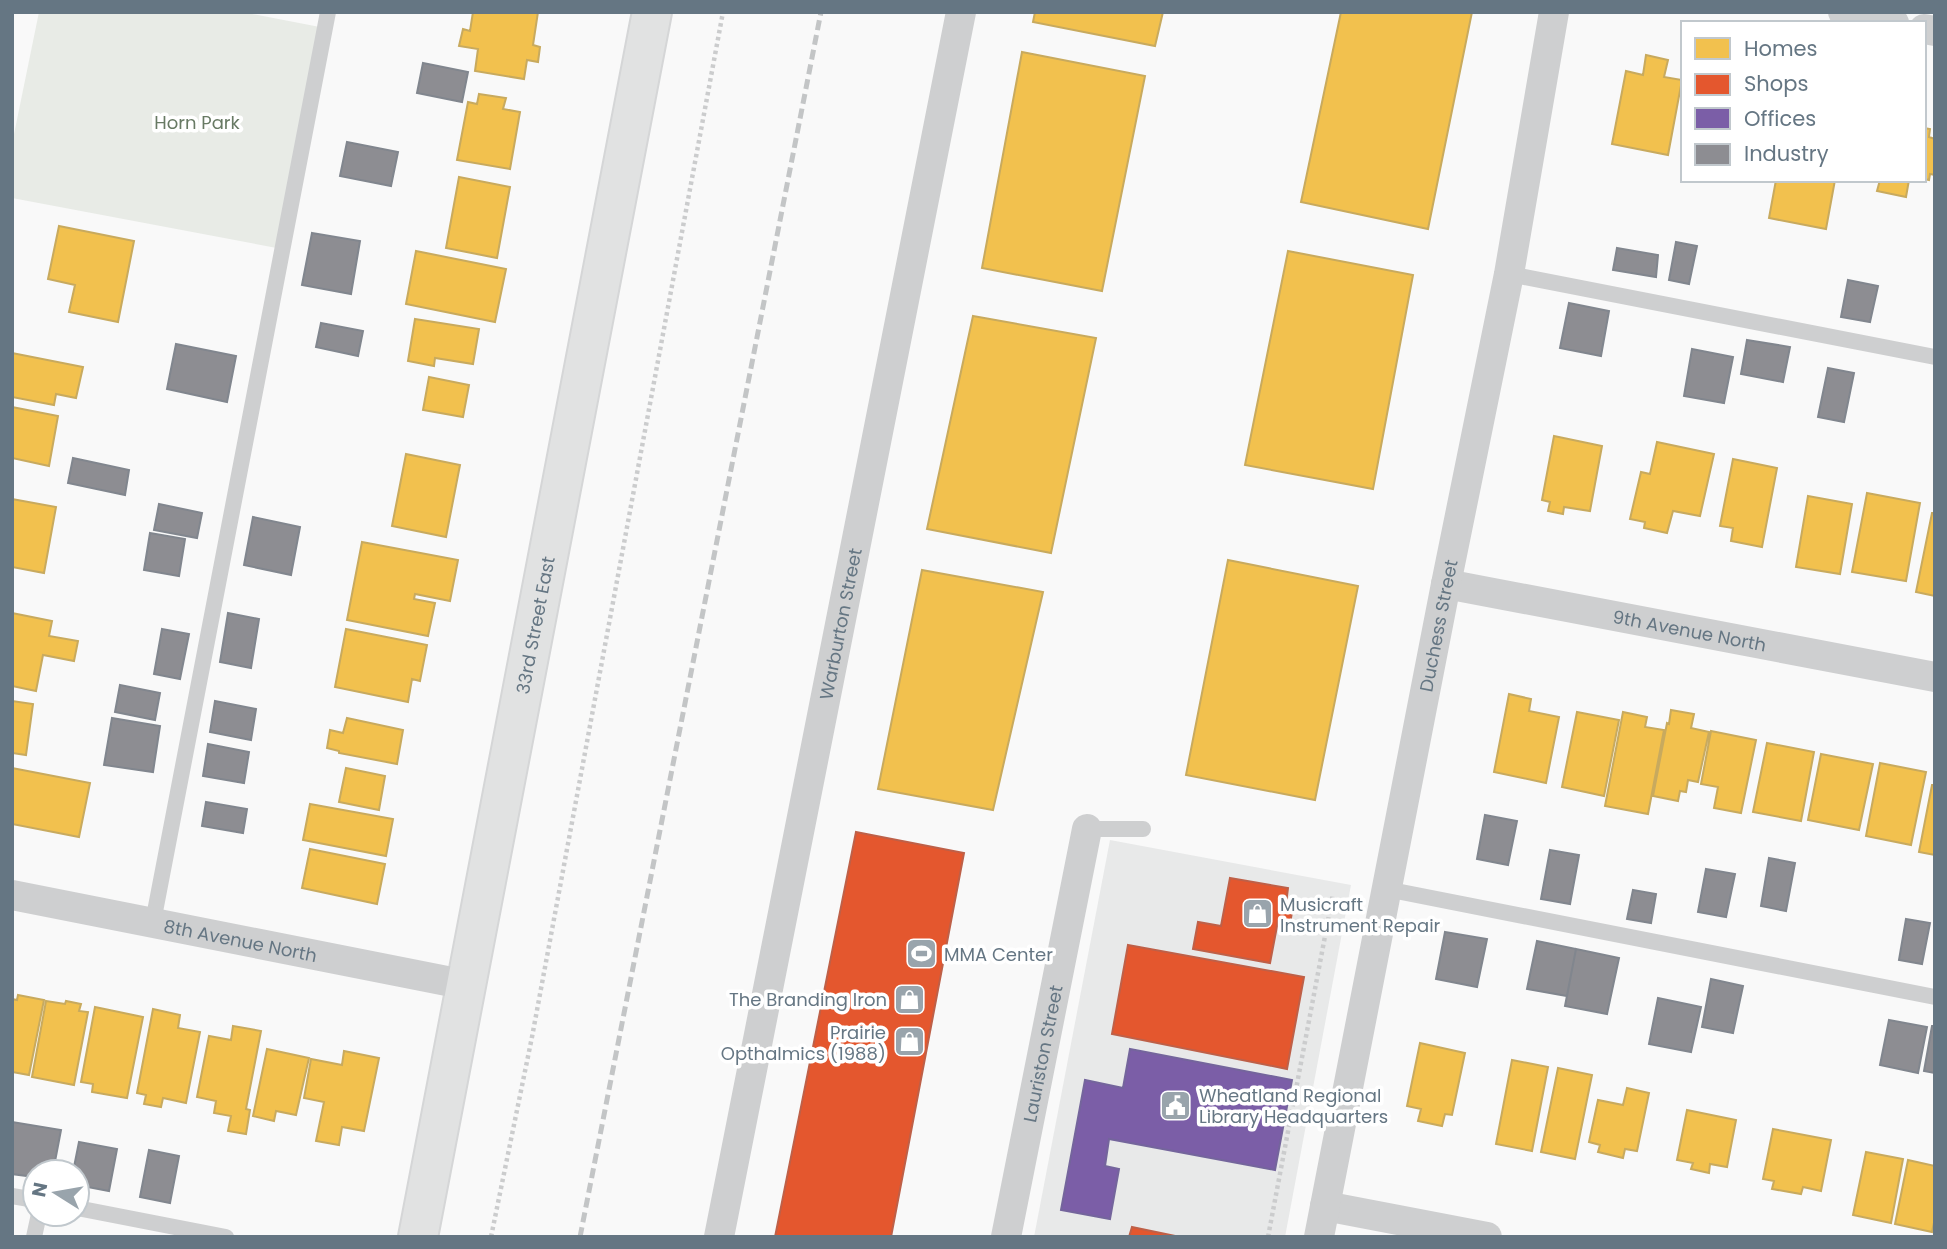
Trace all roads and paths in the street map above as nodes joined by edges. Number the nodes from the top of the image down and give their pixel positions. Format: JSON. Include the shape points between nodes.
{"nodes":[{"id":1,"x":328,"y":12,"type":"edge"},
{"id":2,"x":652,"y":12,"type":"edge"},
{"id":3,"x":723,"y":12,"type":"edge"},
{"id":4,"x":961,"y":12,"type":"edge"},
{"id":5,"x":1554,"y":12,"type":"edge"},
{"id":6,"x":1843,"y":12,"type":"edge"},
{"id":7,"x":1885,"y":21,"type":"edge"},
{"id":8,"x":1508,"y":274,"type":"junction"},
{"id":9,"x":1935,"y":357,"type":"edge"},
{"id":10,"x":1446,"y":584,"type":"junction"},
{"id":11,"x":1935,"y":677,"type":"edge"},
{"id":12,"x":1143,"y":829,"type":"dead end"},
{"id":13,"x":1087,"y":830,"type":"joint"},
{"id":14,"x":1386,"y":889,"type":"junction"},
{"id":15,"x":1333,"y":894,"type":"dead end"},
{"id":16,"x":12,"y":895,"type":"edge"},
{"id":17,"x":153,"y":922,"type":"junction"},
{"id":18,"x":467,"y":985,"type":"junction"},
{"id":19,"x":1935,"y":997,"type":"edge"},
{"id":20,"x":1325,"y":1206,"type":"junction"},
{"id":21,"x":91,"y":1211,"type":"edge"},
{"id":22,"x":226,"y":1237,"type":"edge"},
{"id":23,"x":418,"y":1237,"type":"edge"},
{"id":24,"x":491,"y":1237,"type":"edge"},
{"id":25,"x":719,"y":1237,"type":"edge"},
{"id":26,"x":1006,"y":1237,"type":"edge"},
{"id":27,"x":1268,"y":1237,"type":"edge"},
{"id":28,"x":1319,"y":1237,"type":"edge"},
{"id":29,"x":1487,"y":1237,"type":"edge"}],
"edges":[{"from":1,"to":17,"type":"lane"},
{"from":2,"to":18,"type":"street","name":"33rd Street East"},
{"from":3,"to":24,"type":"path"},
{"from":4,"to":25,"type":"street","name":"Warburton Street"},
{"from":5,"to":8,"type":"street","name":"Duchess Street"},
{"from":6,"to":7,"type":"street"},
{"from":8,"to":9,"type":"lane"},
{"from":8,"to":10,"type":"street","name":"Duchess Street"},
{"from":10,"to":11,"type":"street","name":"9th Avenue North"},
{"from":10,"to":14,"type":"street","name":"Duchess Street"},
{"from":12,"to":13,"type":"lane"},
{"from":13,"to":26,"type":"street","name":"Lauriston Street"},
{"from":14,"to":19,"type":"lane"},
{"from":14,"to":20,"type":"street","name":"Duchess Street"},
{"from":15,"to":27,"type":"path"},
{"from":16,"to":17,"type":"street","name":"8th Avenue North"},
{"from":17,"to":18,"type":"street","name":"8th Avenue North"},
{"from":18,"to":23,"type":"street","name":"33rd Street East"},
{"from":20,"to":28,"type":"street","name":"Duchess Street"},
{"from":20,"to":29,"type":"street"},
{"from":21,"to":22,"type":"lane"}]}
